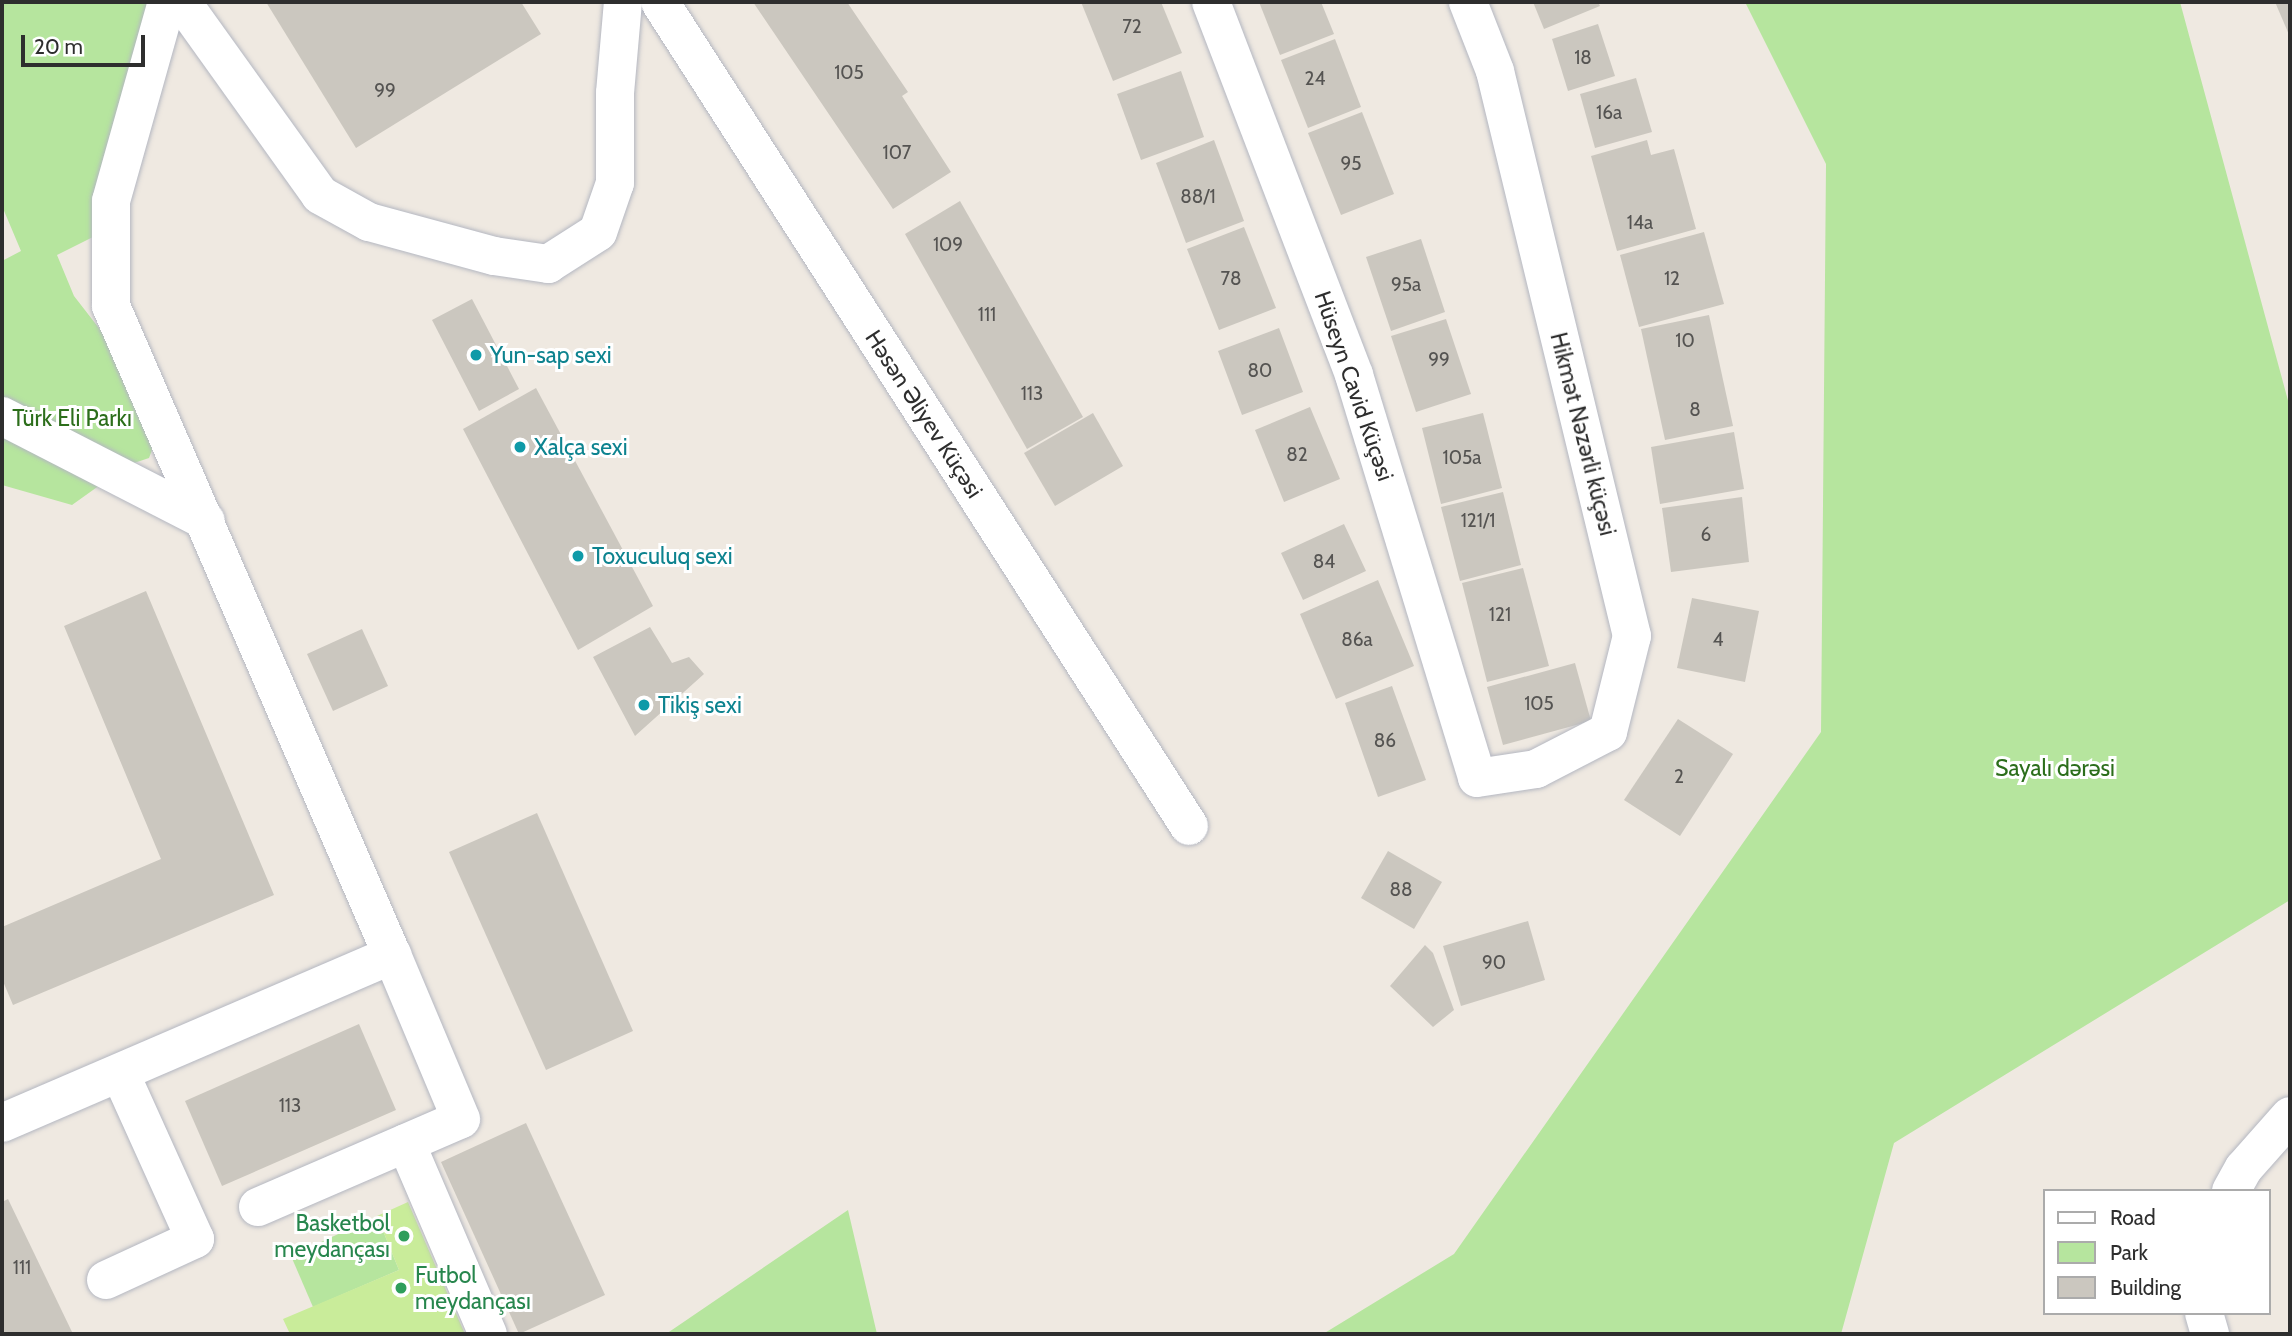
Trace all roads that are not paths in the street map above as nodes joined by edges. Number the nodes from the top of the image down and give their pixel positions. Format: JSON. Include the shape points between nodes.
{"nodes":[{"id":1,"x":167,"y":2,"type":"edge"},
{"id":2,"x":182,"y":2,"type":"edge"},
{"id":3,"x":623,"y":2,"type":"edge"},
{"id":4,"x":660,"y":2,"type":"edge"},
{"id":5,"x":1211,"y":2,"type":"edge"},
{"id":6,"x":1468,"y":2,"type":"edge"},
{"id":7,"x":2,"y":416,"type":"edge"},
{"id":8,"x":206,"y":521,"type":"junction"},
{"id":9,"x":1477,"y":778,"type":"joint"},
{"id":10,"x":1189,"y":826,"type":"dead end"},
{"id":11,"x":392,"y":955,"type":"junction"},
{"id":12,"x":120,"y":1073,"type":"junction"},
{"id":13,"x":2290,"y":1116,"type":"edge"},
{"id":14,"x":2,"y":1123,"type":"edge"},
{"id":15,"x":406,"y":1143,"type":"junction"},
{"id":16,"x":2232,"y":1189,"type":"edge"},
{"id":17,"x":258,"y":1207,"type":"dead end"},
{"id":18,"x":106,"y":1280,"type":"dead end"},
{"id":19,"x":2205,"y":1315,"type":"edge"},
{"id":20,"x":488,"y":1334,"type":"edge"},
{"id":21,"x":2210,"y":1334,"type":"edge"}],
"edges":[{"from":1,"to":8,"type":"street","via":[[111,201],[111,306]]},
{"from":2,"to":3,"type":"street","via":[[320,195],[369,222],[494,256],[548,264],[598,232],[615,183],[615,93]]},
{"from":4,"to":10,"type":"street","name":"Həsən Əliyev Küçəsi"},
{"from":5,"to":9,"type":"street","name":"Hüseyn Cavid Küçəsi","via":[[1354,376]]},
{"from":6,"to":9,"type":"street","name":"Hikmət Nəzərli küçəsi","via":[[1494,71],[1632,636],[1608,732],[1536,769]]},
{"from":7,"to":8,"type":"street"},
{"from":8,"to":11,"type":"street"},
{"from":11,"to":12,"type":"street"},
{"from":11,"to":15,"type":"street","via":[[461,1119]]},
{"from":12,"to":14,"type":"street"},
{"from":12,"to":18,"type":"street","via":[[195,1239]]},
{"from":13,"to":16,"type":"street","via":[[2244,1168]]},
{"from":15,"to":17,"type":"street"},
{"from":15,"to":20,"type":"street"},
{"from":19,"to":21,"type":"street"}]}
